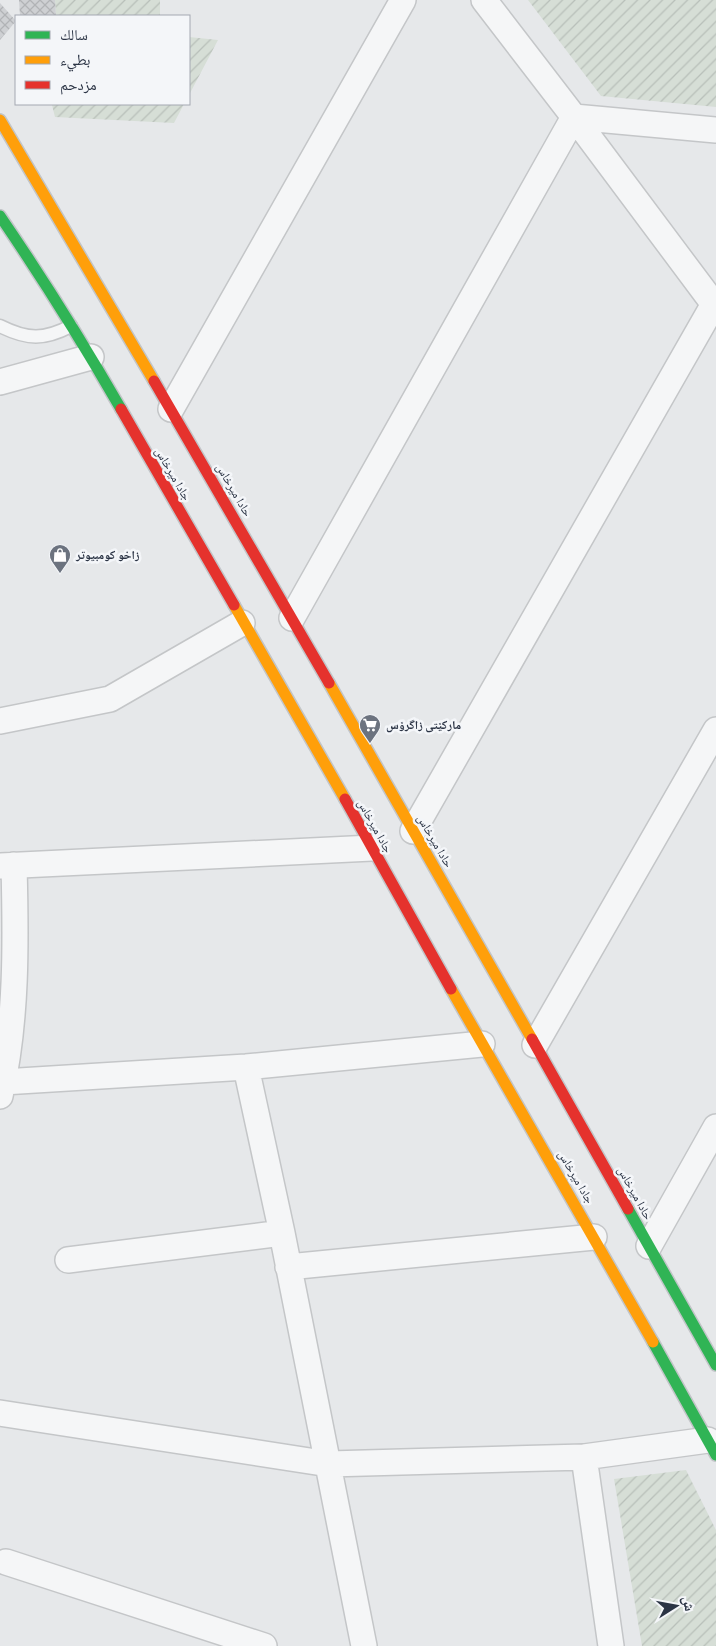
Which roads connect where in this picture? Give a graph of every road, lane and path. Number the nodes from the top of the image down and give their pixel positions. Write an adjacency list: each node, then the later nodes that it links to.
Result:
1 (403, 0): 12 (street)
2 (484, 0): 3 (street)
3 (574, 117): 5 (street); 7 (street); 13 (street)
4 (0, 120): 12 (main road, حادا ميرخاس)
5 (716, 130)
6 (0, 216): 9 (main road, جادا ميرخاس)
7 (715, 306): 17 (street)
8 (0, 326): 9 (lane)
9 (71, 326): 10 (main road, جادا ميرخاس)
10 (91, 357): 11 (street); 14 (main road, جادا ميرخاس)
11 (0, 382)
12 (171, 409): 13 (main road, حادا ميرخاس)
13 (292, 618): 17 (main road, حادا ميرخاس)
14 (242, 623): 15 (street); 18 (main road, جادا ميرخاس)
15 (0, 721)
16 (716, 730): 21 (street)
17 (413, 831): 21 (main road, حادا ميرخاس)
18 (372, 848): 19 (street); 20 (main road, جادا ميرخاس)
19 (7, 866): 23 (street)
20 (482, 1044): 22 (street); 26 (main road, جادا ميرخاس)
21 (535, 1045): 27 (main road, حادا ميرخاس)
22 (246, 1067): 23 (street); 25 (street)
23 (2, 1089)
24 (716, 1128): 27 (street)
25 (282, 1233): 28 (street); 29 (street)
26 (594, 1237): 29 (street); 32 (main road, جادا ميرخاس)
27 (649, 1246): 30 (main road, حادا ميرخاس)
28 (68, 1260)
29 (288, 1267): 34 (street)
30 (716, 1365)
31 (0, 1414): 34 (street)
32 (712, 1447): 33 (street)
33 (584, 1456): 34 (street); 38 (street)
34 (328, 1464): 37 (street)
35 (6, 1562): 36 (street)
36 (264, 1646)
37 (364, 1646)
38 (611, 1646)

